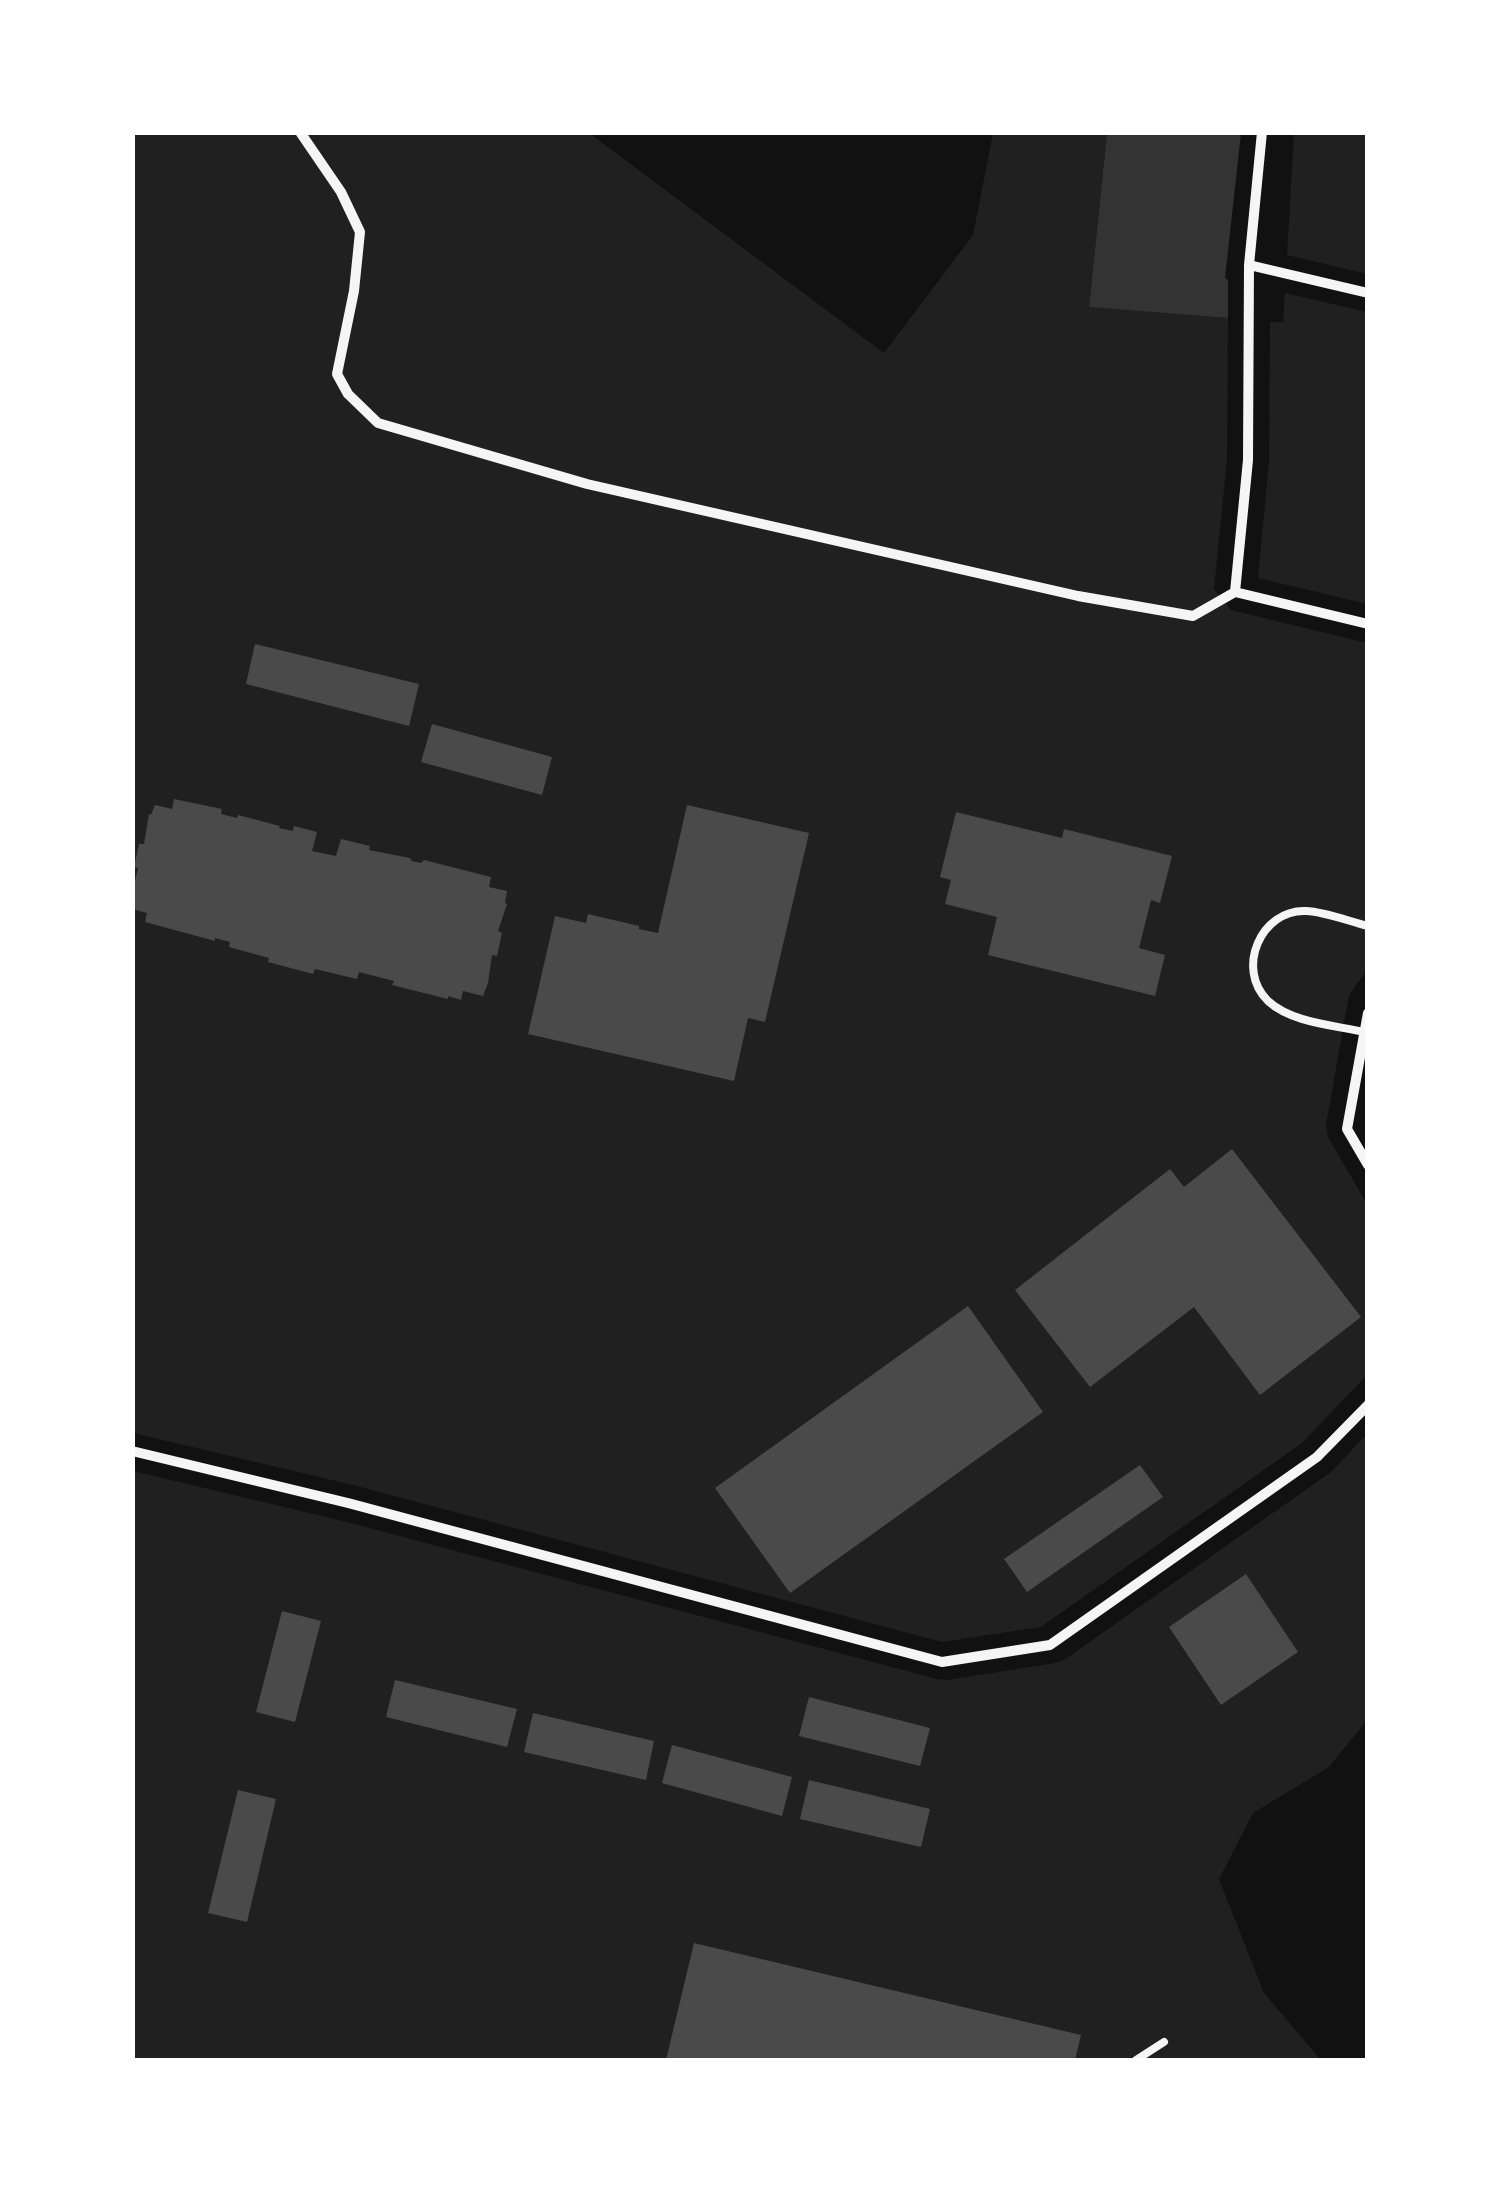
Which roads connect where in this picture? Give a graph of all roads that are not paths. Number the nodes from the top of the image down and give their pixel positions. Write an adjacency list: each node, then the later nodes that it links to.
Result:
1 (300, 132): 5 (street)
2 (1262, 132): 3 (street)
3 (1250, 265): 4 (street); 5 (street)
4 (1368, 293)
5 (1235, 592): 6 (street)
6 (1368, 624)
7 (1368, 926): 9 (lane)
8 (1368, 1013): 9 (street)
9 (1364, 1032): 10 (street)
10 (1368, 1165)
11 (1368, 1405): 12 (street)
12 (132, 1452)
13 (1164, 2042): 14 (lane)
14 (1136, 2060)

